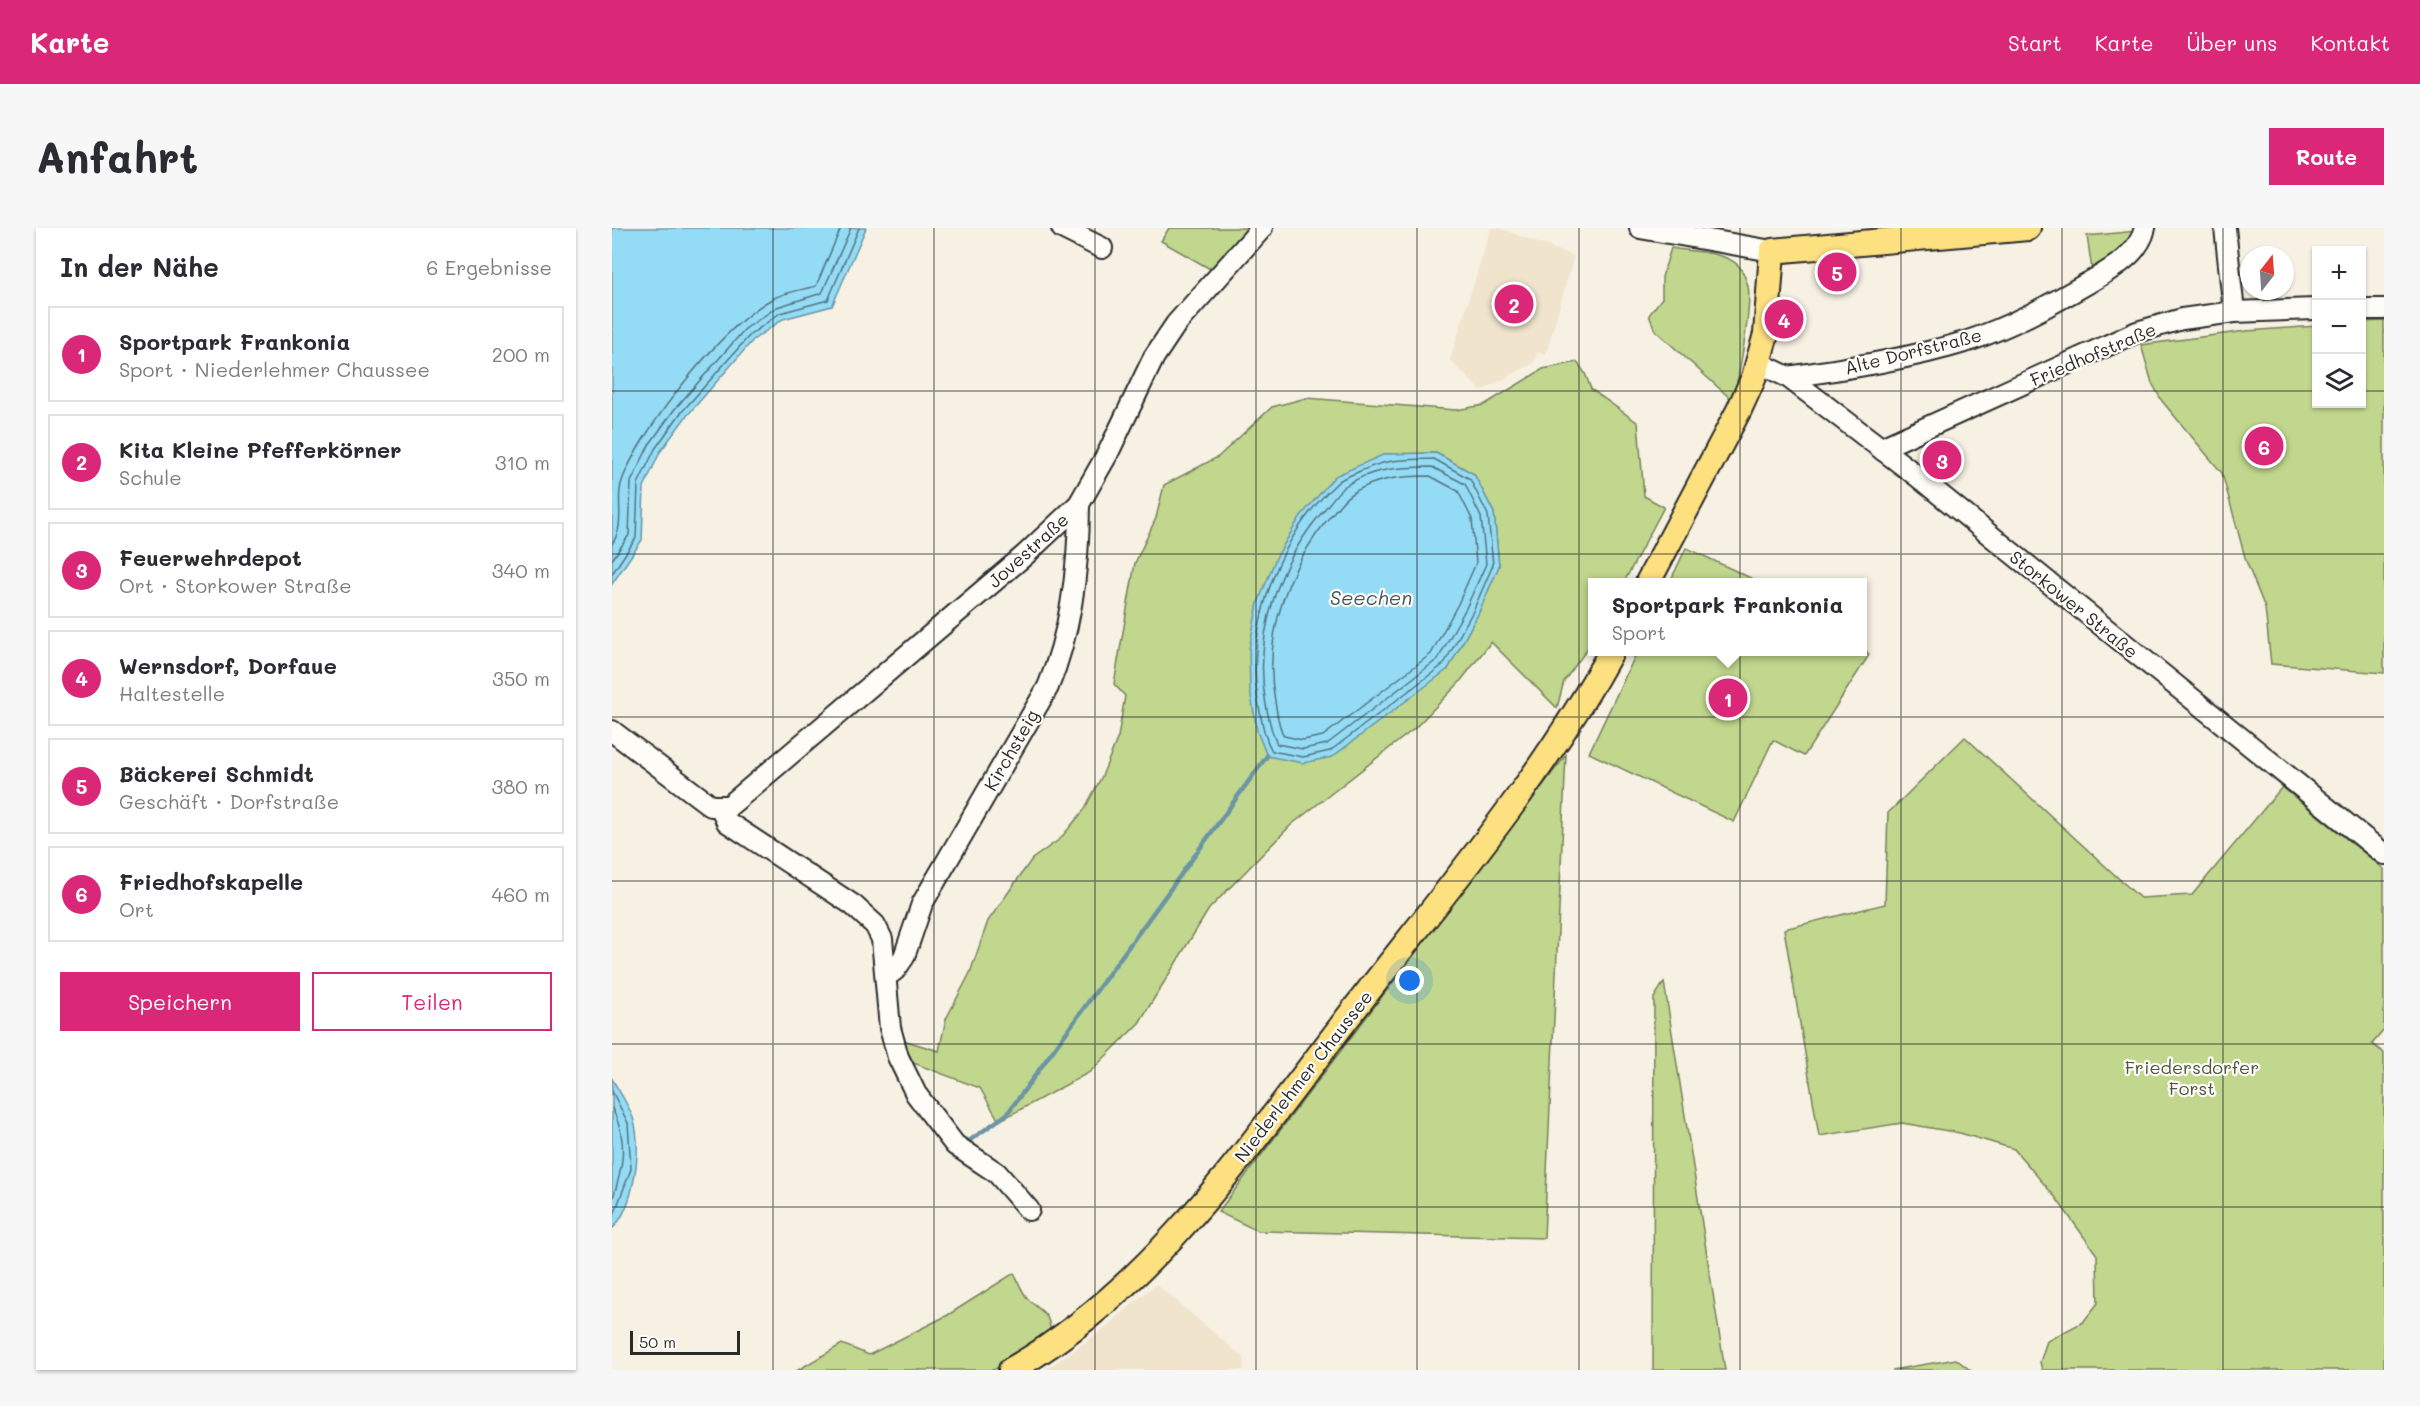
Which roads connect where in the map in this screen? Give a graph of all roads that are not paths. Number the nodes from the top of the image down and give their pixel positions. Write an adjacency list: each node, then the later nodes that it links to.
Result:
1 (1062, 228): 8 (street)
2 (1262, 228): 17 (street, Jovestraße)
3 (1640, 228): 7 (street)
4 (2028, 228): 9 (main road)
5 (2145, 228): 15 (street, Alte Dorfstraße)
6 (2225, 228): 13 (street)
7 (1699, 233): 9 (street)
8 (1102, 248)
9 (1772, 251): 14 (main road)
10 (2312, 309): 13 (street, Friedhofstraße)
11 (2366, 309): 12 (street)
12 (2384, 309)
13 (2234, 312): 16 (street, Friedhofstraße)
14 (1759, 363): 15 (street, Storkower Straße); 18 (main road)
15 (1788, 377): 16 (street, Storkower Straße)
16 (1884, 451): 22 (street, Storkower Straße)
17 (1079, 504): 21 (street, Jovestraße); 23 (street, Kirchsteig)
18 (1650, 578)
19 (1608, 656): 25 (main road, Niederlehmer Chaussee)
20 (612, 730): 21 (street)
21 (720, 808): 23 (street)
22 (2384, 854)
23 (886, 976): 24 (street)
24 (1029, 1210)
25 (1011, 1370)

